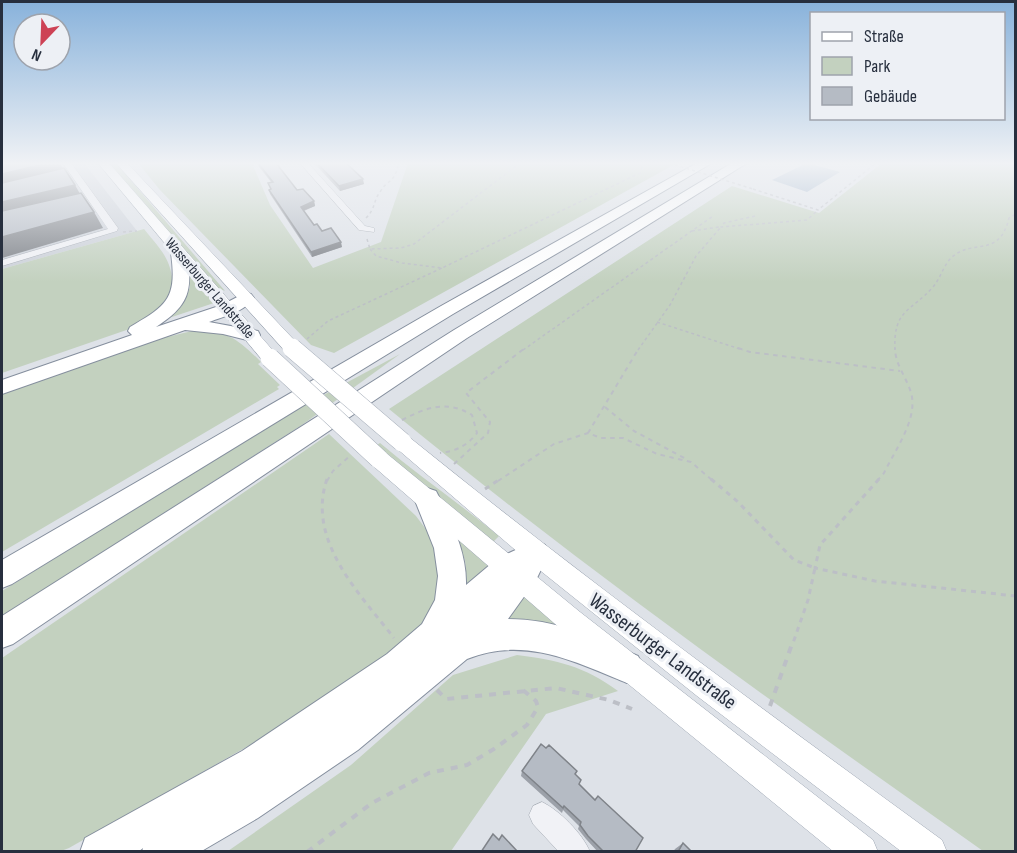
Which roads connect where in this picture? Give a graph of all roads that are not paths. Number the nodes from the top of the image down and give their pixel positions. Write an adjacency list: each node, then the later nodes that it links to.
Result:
1 (95, 203): 7 (street); 10 (street)
2 (137, 203): 9 (main road, Wasserburger Landstraße)
3 (158, 203): 11 (main road, Wasserburger Landstraße)
4 (340, 203): 8 (street)
5 (635, 203): 20 (highway)
6 (675, 203): 22 (highway)
7 (84, 206)
8 (370, 230)
9 (180, 253): 12 (main road, Wasserburger Landstraße); 14 (highway)
10 (2, 263)
11 (245, 298): 12 (highway); 19 (main road, Wasserburger Landstraße, bridge)
12 (226, 306): 13 (highway); 14 (highway); 15 (main road, Wasserburger Landstraße)
13 (180, 325): 15 (highway); 17 (highway)
14 (137, 332): 16 (highway)
15 (251, 335): 18 (main road, Wasserburger Landstraße, bridge)
16 (2, 376)
17 (2, 387)
18 (427, 498): 21 (main road, Wasserburger Landstraße); 23 (highway)
19 (535, 553): 21 (highway); 30 (main road, Wasserburger Landstraße)
20 (9, 569)
21 (515, 574): 23 (highway); 24 (main road, Wasserburger Landstraße)
22 (2, 633)
23 (428, 644): 24 (highway); 26 (highway); 27 (highway)
24 (627, 667): 29 (main road, Wasserburger Landstraße)
25 (542, 815): 28 (street)
26 (99, 852)
27 (160, 852)
28 (577, 852)
29 (861, 852)
30 (930, 852)

